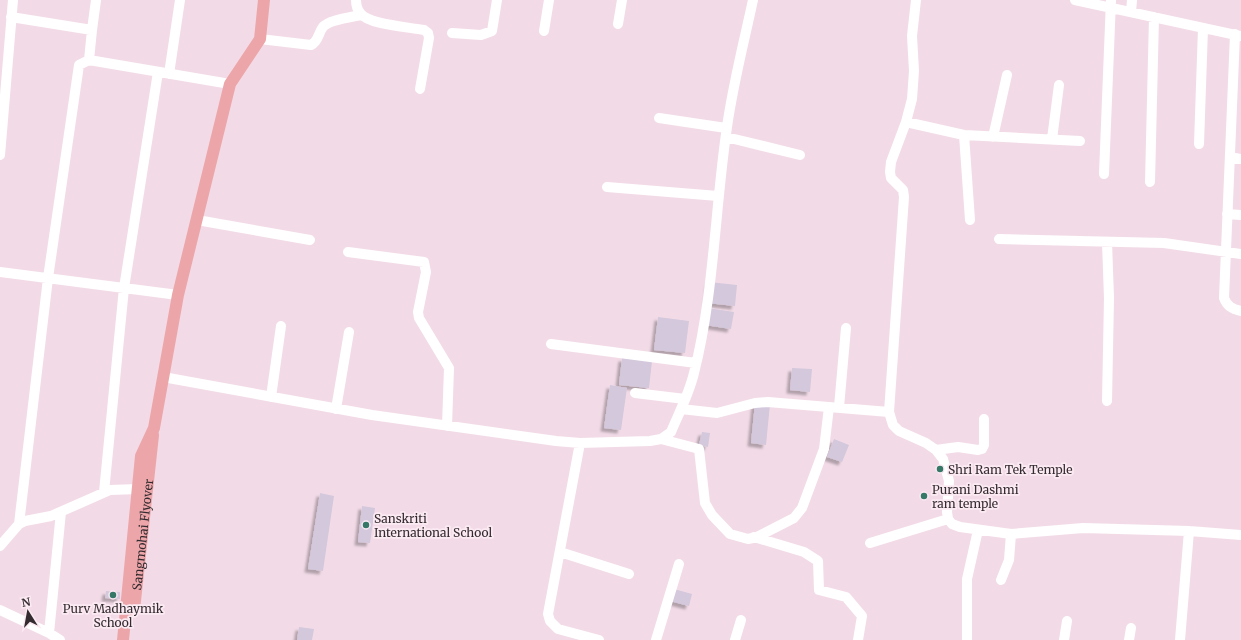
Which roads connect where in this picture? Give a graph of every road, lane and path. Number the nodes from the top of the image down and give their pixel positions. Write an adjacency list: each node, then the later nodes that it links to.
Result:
1 (13, 0): 16 (street)
2 (96, 0): 20 (street)
3 (180, 0): 26 (street)
4 (264, 0): 24 (main road)
5 (356, 0): 15 (street)
6 (497, 0): 22 (street)
7 (550, 0): 21 (street)
8 (622, 0): 18 (street)
9 (753, 0): 33 (street)
10 (916, 0): 32 (street)
11 (1075, 0): 13 (street)
12 (1132, 0): 14 (street)
13 (1111, 4): 14 (street); 43 (street)
14 (1131, 12): 17 (street)
15 (361, 15): 24 (street); 30 (street)
16 (11, 17): 20 (street); 39 (street)
17 (1154, 17): 19 (street); 44 (street)
18 (618, 24)
19 (1203, 28): 23 (street); 38 (street)
20 (92, 30): 25 (street)
21 (544, 31)
22 (452, 33)
23 (1238, 35): 41 (street)
24 (260, 39): 28 (main road)
25 (89, 60): 26 (street); 58 (street)
26 (163, 73): 28 (street); 59 (street)
27 (1007, 75): 35 (street)
28 (230, 84): 49 (main road)
29 (1059, 86): 36 (street)
30 (420, 89)
31 (659, 118): 33 (street)
32 (906, 122): 34 (street); 75 (street)
33 (726, 133): 40 (street); 46 (street)
34 (964, 135): 35 (street); 50 (street)
35 (993, 137): 36 (street)
36 (1052, 139): 37 (street)
37 (1080, 141)
38 (1199, 144)
39 (0, 155)
40 (800, 155)
41 (1230, 158): 42 (street); 47 (street)
42 (1241, 159)
43 (1104, 174)
44 (1150, 182)
45 (607, 187): 46 (street)
46 (718, 196): 66 (street)
47 (1227, 214): 48 (street); 54 (street)
48 (1241, 215)
49 (197, 220): 52 (street); 60 (main road)
50 (970, 220)
51 (999, 239): 53 (street)
52 (310, 240)
53 (1107, 242): 54 (street); 71 (street)
54 (1226, 251): 56 (street); 61 (street)
55 (348, 252): 77 (street)
56 (1241, 254)
57 (0, 272): 58 (street)
58 (48, 278): 59 (street); 86 (street)
59 (124, 288): 60 (street); 83 (street)
60 (178, 295): 67 (main road)
61 (1241, 312)
62 (281, 326): 69 (street)
63 (846, 328): 72 (street)
64 (349, 332): 73 (street)
65 (551, 344): 66 (street)
66 (696, 363): 70 (street)
67 (163, 377): 69 (street); 78 (main road)
68 (635, 393): 70 (street)
69 (271, 397): 73 (street)
70 (685, 398): 74 (street)
71 (1107, 401)
72 (834, 407): 74 (street); 75 (street); 91 (street)
73 (336, 409): 77 (street)
74 (681, 409): 79 (street)
75 (889, 412): 81 (street)
76 (984, 419): 81 (street)
77 (447, 426): 80 (street)
78 (154, 428): 82 (main road); 106 (main road, Sangmohai Flyover)
79 (661, 439): 80 (street); 91 (street)
80 (580, 443): 94 (street)
81 (936, 450): 85 (street)
82 (138, 489): 83 (street); 105 (main road)
83 (104, 492): 84 (street)
84 (61, 512): 86 (street); 102 (street)
85 (948, 519): 87 (street); 92 (street)
86 (19, 524): 93 (street)
87 (978, 530): 89 (street); 111 (street)
88 (1189, 531): 89 (street); 90 (street); 114 (street)
89 (1011, 534): 97 (street)
90 (1241, 535)
91 (754, 537): 110 (street)
92 (870, 543)
93 (0, 546)
94 (560, 552): 96 (street); 103 (street)
95 (679, 564): 108 (street)
96 (629, 574)
97 (1001, 580)
98 (0, 610): 102 (street)
99 (741, 620): 109 (street)
100 (1067, 621): 112 (street)
101 (1131, 628): 113 (street)
102 (49, 633): 104 (street)
103 (571, 637): 107 (street)
104 (60, 640)
105 (123, 640)
106 (130, 640)
107 (599, 640)
108 (656, 640)
109 (736, 640)
110 (858, 640)
111 (967, 640)
112 (1064, 640)
113 (1129, 640)
114 (1180, 640)

